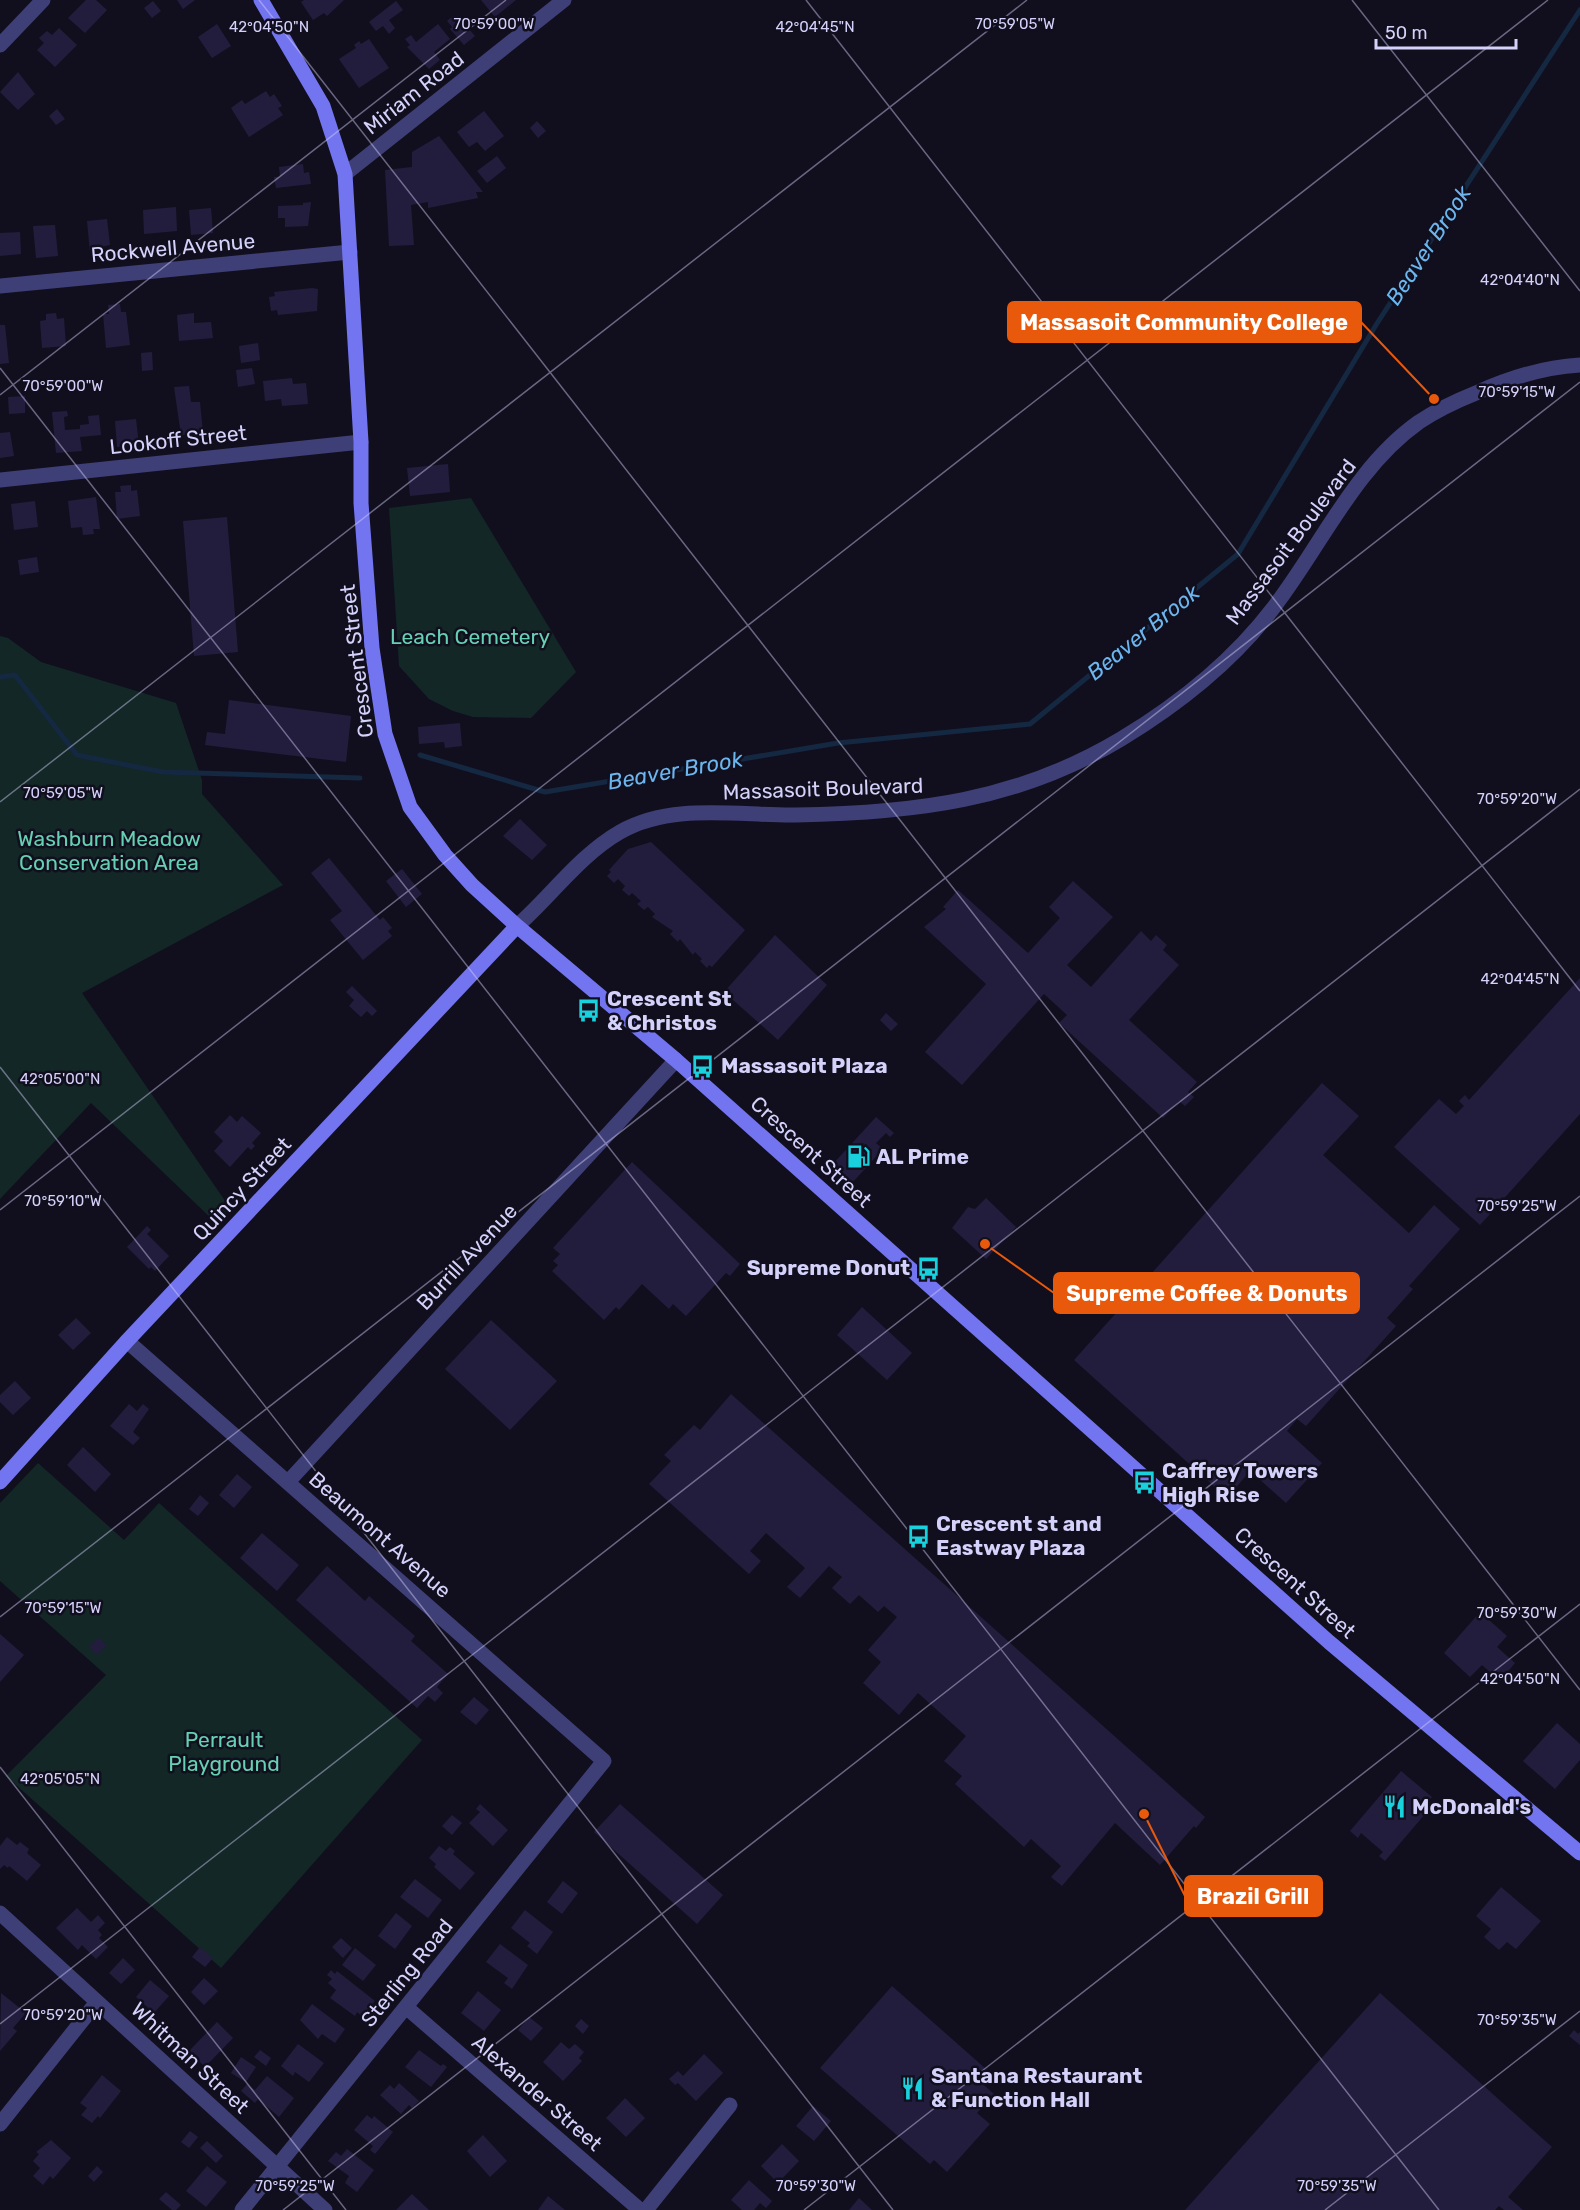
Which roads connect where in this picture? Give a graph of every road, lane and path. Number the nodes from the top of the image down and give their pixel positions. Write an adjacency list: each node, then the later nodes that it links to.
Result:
1 (43, 0): 4 (street)
2 (261, 0): 5 (main road, Crescent Street)
3 (564, 0): 5 (street, Miriam Road)
4 (0, 45)
5 (345, 174): 6 (main road, Crescent Street)
6 (350, 252): 7 (street, Rockwell Avenue); 9 (main road, Crescent Street)
7 (0, 286)
8 (1580, 365): 11 (street, Massasoit Boulevard)
9 (361, 442): 10 (street, Lookoff Street); 11 (main road, Crescent Street)
10 (0, 480)
11 (517, 926): 12 (main road, Crescent Street); 13 (main road, Quincy Street)
12 (676, 1060): 15 (street, Burrill Avenue); 17 (main road, Crescent Street)
13 (127, 1341): 14 (main road, Quincy Street); 15 (street, Beaumont Avenue)
14 (0, 1482)
15 (288, 1482): 16 (street, Beaumont Avenue)
16 (604, 1761): 20 (street, Sterling Road)
17 (1580, 1853)
18 (0, 1913): 19 (street, Whitman Street)
19 (97, 2002): 22 (street); 23 (street, Whitman Street)
20 (406, 2007): 23 (street, Sterling Road); 26 (street, Alexander Street)
21 (730, 2105): 27 (street)
22 (0, 2124)
23 (277, 2167): 24 (street, Sterling Road); 25 (street, Whitman Street)
24 (242, 2210)
25 (325, 2210)
26 (640, 2210)
27 (646, 2210)

